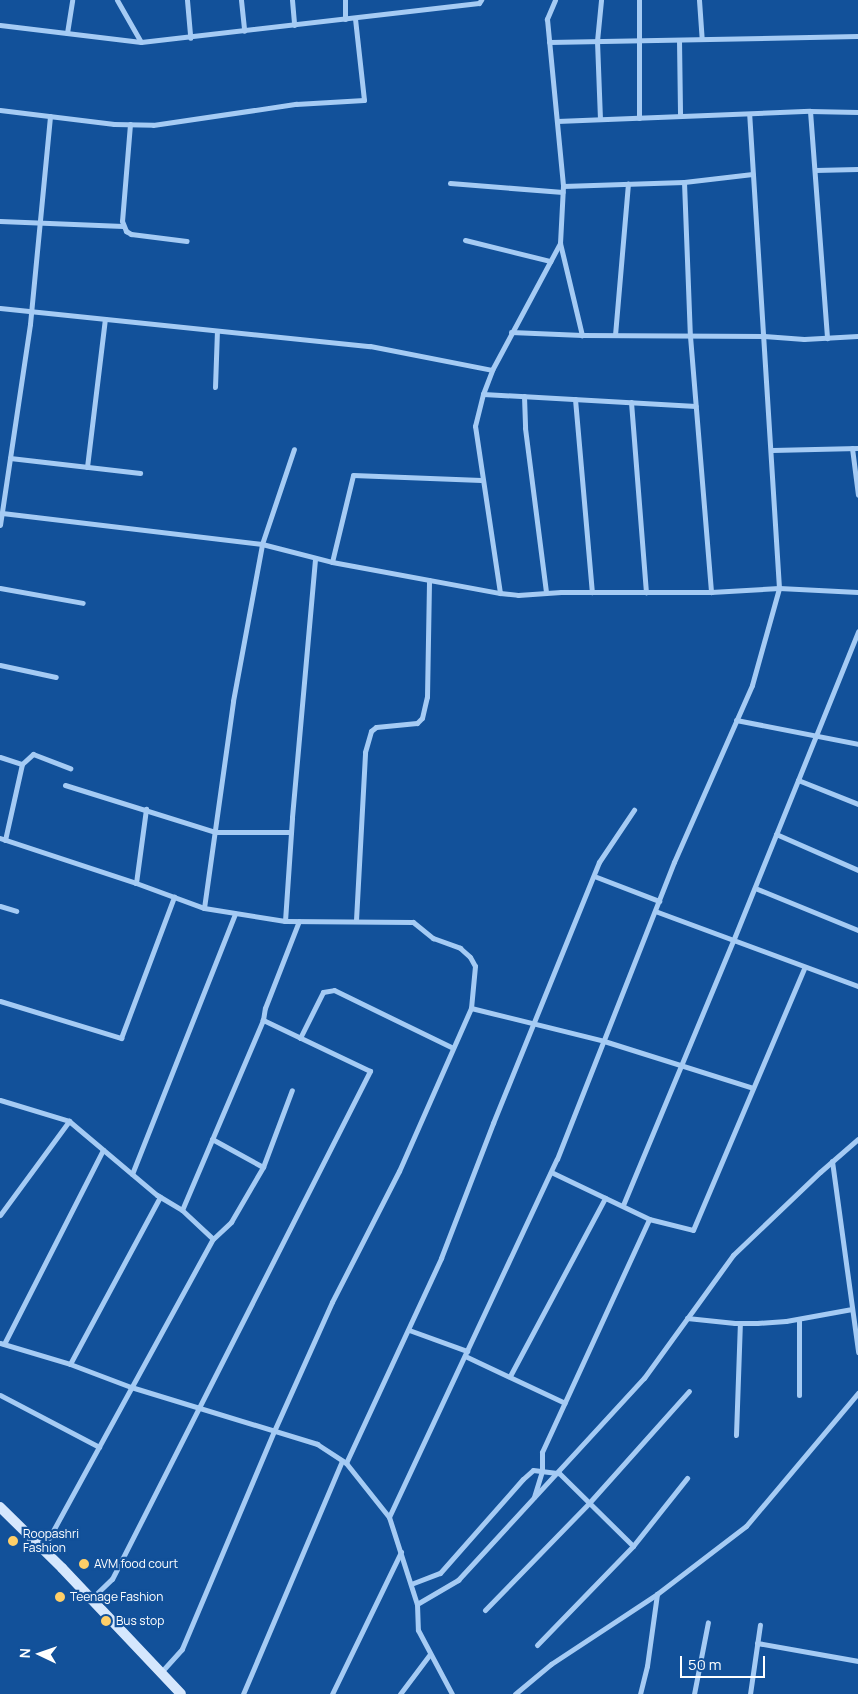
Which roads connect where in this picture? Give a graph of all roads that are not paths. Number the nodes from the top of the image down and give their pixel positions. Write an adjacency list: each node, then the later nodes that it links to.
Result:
1 (72, 0): 17 (street)
2 (118, 0): 24 (street)
3 (187, 0): 19 (street)
4 (241, 0): 16 (street)
5 (292, 0): 15 (street)
6 (345, 0): 13 (street)
7 (481, 0): 12 (street)
8 (555, 0): 25 (street)
9 (601, 0): 23 (street)
10 (639, 0): 21 (street)
11 (699, 0): 20 (street)
12 (355, 18): 13 (street); 35 (street)
13 (346, 19): 15 (street)
14 (0, 25): 17 (street)
15 (294, 25): 16 (street)
16 (244, 31): 19 (street)
17 (67, 33): 24 (street)
18 (858, 36): 20 (street)
19 (190, 38): 24 (street)
20 (702, 39): 22 (street)
21 (638, 40): 22 (street); 23 (street); 32 (street)
22 (679, 40): 31 (street)
23 (598, 41): 25 (street); 33 (street)
24 (140, 42)
25 (549, 42): 34 (street)
26 (0, 110): 30 (street)
27 (810, 111): 28 (street); 29 (street); 37 (street)
28 (858, 112)
29 (749, 114): 31 (street); 38 (street)
30 (50, 116): 35 (street); 44 (street)
31 (680, 116): 32 (street)
32 (639, 118): 33 (street)
33 (600, 119): 34 (street)
34 (557, 121): 42 (street)
35 (130, 124): 45 (street)
36 (858, 169): 37 (street)
37 (814, 170): 60 (street)
38 (753, 174): 40 (street); 58 (street)
39 (450, 182): 42 (street)
40 (684, 182): 41 (street); 57 (street)
41 (628, 184): 42 (street); 56 (street)
42 (563, 189): 48 (street)
43 (0, 221): 44 (street)
44 (40, 224): 45 (street); 51 (street)
45 (123, 226): 47 (street)
46 (465, 240): 49 (street)
47 (187, 241)
48 (560, 243): 49 (street); 55 (street)
49 (550, 261): 54 (street)
50 (0, 308): 51 (street)
51 (31, 312): 52 (street); 71 (street)
52 (105, 319): 53 (street); 72 (street)
53 (218, 330): 61 (street); 62 (street)
54 (511, 332): 55 (street); 61 (street)
55 (582, 335): 56 (street)
56 (614, 335): 57 (street)
57 (690, 336): 58 (street); 67 (street)
58 (764, 336): 60 (street); 70 (street)
59 (858, 336): 60 (street)
60 (827, 338)
61 (492, 370): 63 (street)
62 (215, 387)
63 (482, 394): 64 (street); 74 (street)
64 (524, 396): 65 (street); 89 (street)
65 (575, 399): 66 (street); 84 (street)
66 (631, 402): 67 (street); 85 (street)
67 (696, 406): 86 (street)
68 (855, 448): 70 (street); 75 (street)
69 (294, 449): 78 (street)
70 (772, 450): 83 (street)
71 (10, 458): 72 (street); 76 (street)
72 (87, 467): 73 (street)
73 (140, 473)
74 (481, 480): 80 (street); 88 (street)
75 (858, 495)
76 (2, 514): 77 (street); 78 (street)
77 (0, 525)
78 (262, 544): 79 (street); 105 (street)
79 (315, 558): 80 (street); 106 (street)
80 (332, 562): 81 (street)
81 (429, 580): 88 (street); 122 (street)
82 (0, 588): 90 (street)
83 (779, 588): 86 (street); 87 (street); 94 (street)
84 (592, 592): 85 (street); 89 (street)
85 (646, 592): 86 (street)
86 (711, 592)
87 (858, 592)
88 (500, 593): 89 (street)
89 (546, 593)
90 (83, 603)
91 (858, 631): 95 (street)
92 (0, 664): 93 (street)
93 (56, 677)
94 (736, 720): 95 (street); 114 (street)
95 (815, 737): 96 (street); 100 (street)
96 (858, 744)
97 (0, 757): 98 (street)
98 (22, 764): 99 (street); 108 (street)
99 (70, 768)
100 (798, 780): 102 (street); 107 (street)
101 (64, 785): 103 (street)
102 (858, 804)
103 (146, 809): 105 (street); 111 (street)
104 (634, 810): 110 (street)
105 (215, 832): 106 (street); 116 (street)
106 (291, 832): 120 (street)
107 (776, 834): 109 (street); 112 (street)
108 (2, 839): 111 (street)
109 (858, 870)
110 (594, 876): 114 (street); 130 (street)
111 (136, 883): 113 (street)
112 (755, 888): 123 (street); 124 (street)
113 (174, 897): 116 (street); 127 (street)
114 (659, 901): 118 (street)
115 (0, 906): 117 (street)
116 (204, 908): 119 (street)
117 (16, 911)
118 (655, 911): 124 (street); 132 (street)
119 (235, 914): 120 (street); 145 (street)
120 (285, 920): 121 (street)
121 (299, 920): 122 (street); 129 (street)
122 (356, 920): 128 (street)
123 (858, 930)
124 (734, 941): 125 (street); 134 (street)
125 (804, 968): 126 (street); 135 (street)
126 (858, 986)
127 (0, 1001)
128 (471, 1008): 130 (street); 133 (street)
129 (263, 1020): 131 (street); 140 (street)
130 (534, 1025): 132 (street); 157 (street)
131 (300, 1038): 133 (street); 169 (street)
132 (604, 1041): 134 (street); 144 (street)
133 (453, 1048): 170 (street)
134 (682, 1064): 135 (street); 148 (street)
135 (753, 1088): 151 (street)
136 (292, 1090): 143 (street)
137 (0, 1100): 138 (street)
138 (69, 1121): 141 (street); 150 (street)
139 (858, 1139): 142 (street)
140 (212, 1140): 143 (street); 149 (street)
141 (103, 1150): 145 (street); 158 (street)
142 (832, 1161): 153 (street); 154 (street)
143 (263, 1167): 152 (street)
144 (551, 1172): 147 (street); 160 (street)
145 (132, 1174): 146 (street)
146 (160, 1197): 149 (street); 161 (street)
147 (605, 1198): 148 (street); 162 (street)
148 (623, 1205): 151 (street)
149 (182, 1210): 152 (street)
150 (0, 1215)
151 (649, 1218): 168 (street)
152 (213, 1239): 163 (street)
153 (852, 1310): 155 (street); 159 (street)
154 (688, 1318): 156 (street); 175 (street)
155 (799, 1319): 156 (street); 167 (street)
156 (740, 1323): 171 (street)
157 (409, 1330): 160 (street); 173 (street)
158 (2, 1343): 161 (street)
159 (858, 1352)
160 (466, 1354): 162 (street); 180 (street)
161 (70, 1364): 163 (street)
162 (510, 1376): 168 (street)
163 (131, 1387): 169 (street); 172 (street)
164 (689, 1392): 178 (street)
165 (858, 1393): 185 (street)
166 (0, 1395): 172 (street)
167 (799, 1395)
168 (565, 1403): 174 (street)
169 (198, 1407): 170 (street); 186 (street)
170 (274, 1430): 173 (street); 195 (street)
171 (736, 1435)
172 (99, 1447): 182 (street)
173 (344, 1462): 180 (street); 197 (street)
174 (542, 1470): 175 (street); 177 (street); 184 (street)
175 (559, 1472): 177 (street); 178 (street)
176 (687, 1478): 181 (street)
177 (534, 1497): 187 (street)
178 (588, 1503): 181 (street); 188 (street)
179 (0, 1507): 182 (main road)
180 (389, 1517): 183 (street)
181 (633, 1546): 192 (street)
182 (43, 1549): 186 (main road)
183 (401, 1552): 184 (street); 198 (street)
184 (411, 1584): 187 (street)
185 (657, 1594): 201 (street); 202 (street)
186 (91, 1599): 195 (main road)
187 (417, 1604): 193 (street)
188 (485, 1610)
189 (708, 1622): 203 (street)
190 (760, 1625): 191 (street)
191 (757, 1642): 194 (street); 204 (street)
192 (537, 1645)
193 (430, 1654): 199 (street); 200 (street)
194 (858, 1661)
195 (161, 1672): 196 (main road)
196 (182, 1694)
197 (243, 1694)
198 (332, 1694)
199 (400, 1694)
200 (452, 1694)
201 (515, 1694)
202 (640, 1694)
203 (694, 1694)
204 (750, 1694)

